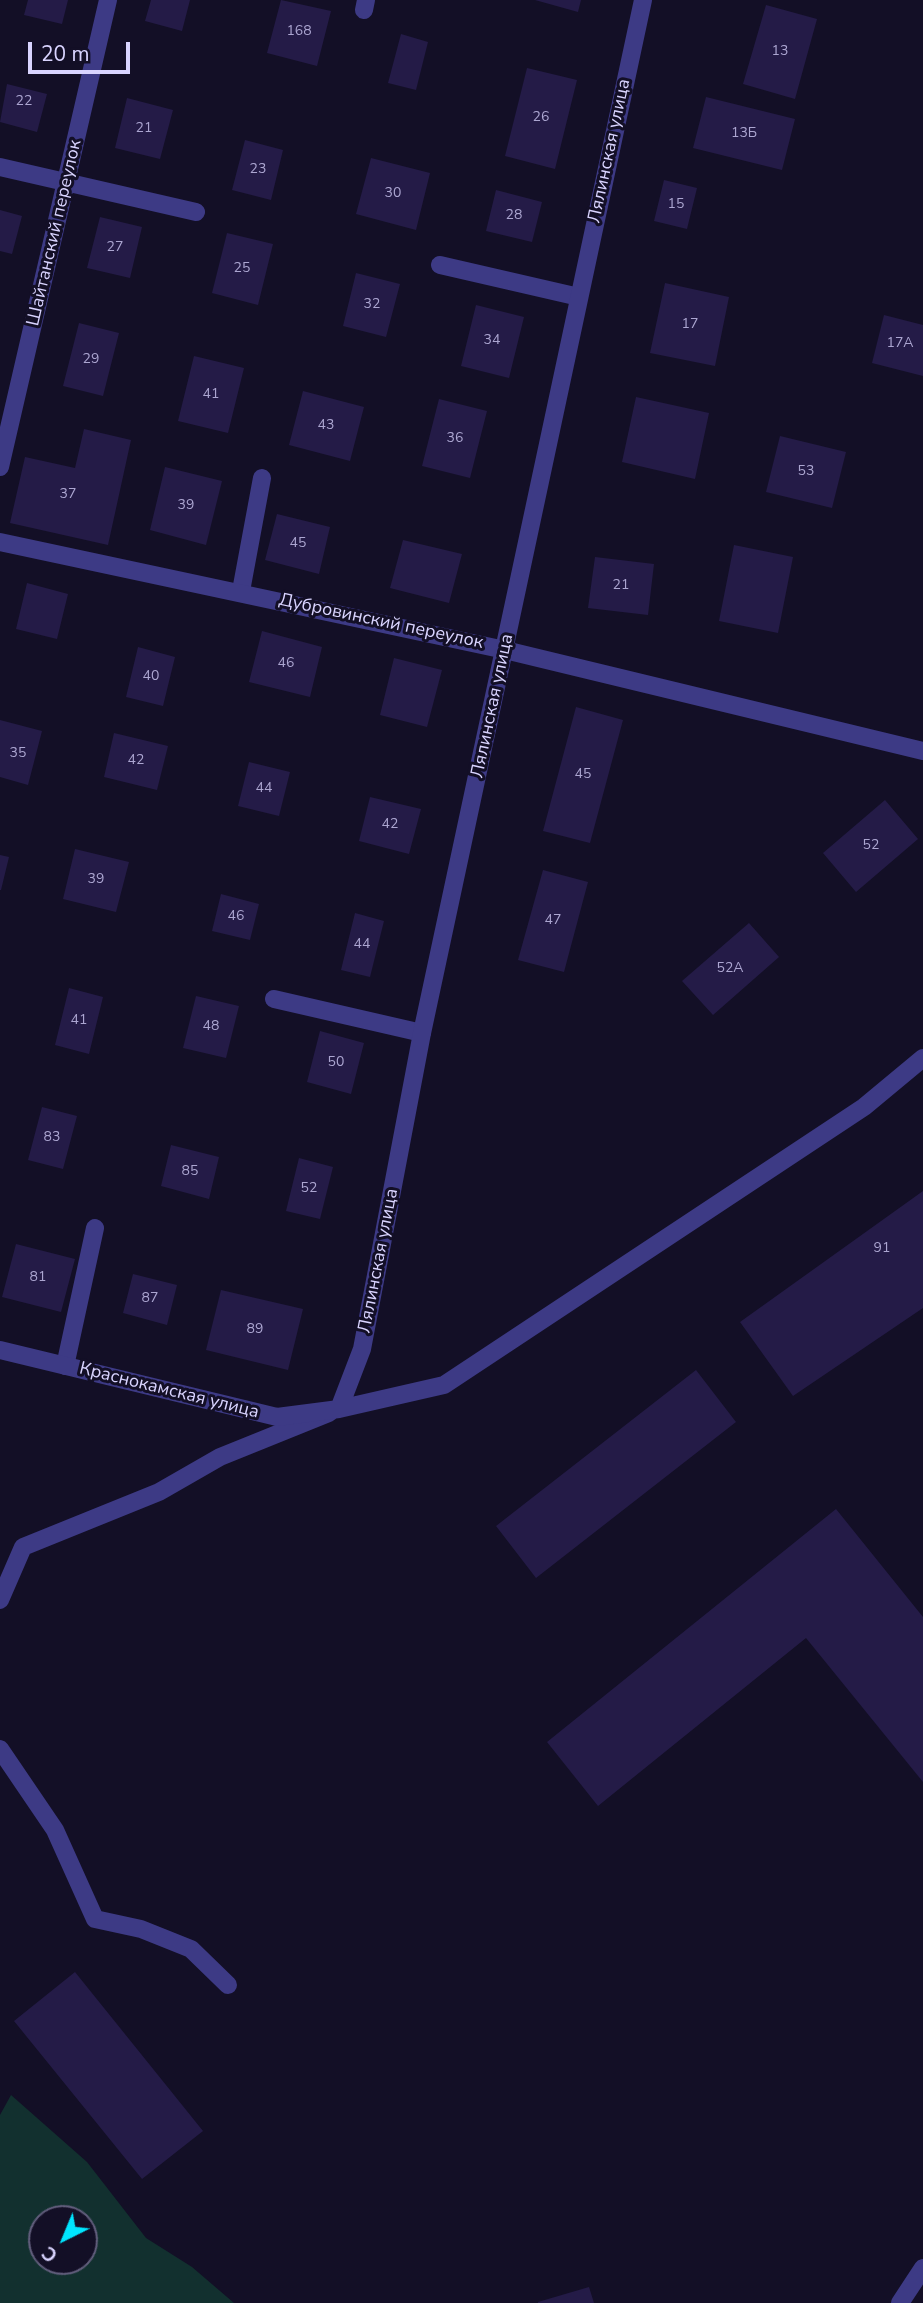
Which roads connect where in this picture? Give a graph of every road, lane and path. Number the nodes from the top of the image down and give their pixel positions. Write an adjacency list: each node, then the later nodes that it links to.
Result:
1 (108, 0): 4 (street, Шайтанский переулок)
2 (643, 0): 7 (street, Лялинская улица)
3 (0, 167): 4 (street)
4 (67, 182): 5 (street); 8 (street, Шайтанский переулок)
5 (196, 212)
6 (440, 265): 7 (street)
7 (579, 297): 12 (street, Лялинская улица)
8 (0, 467)
9 (262, 478): 11 (street)
10 (0, 542): 11 (street, Дубровинский переулок)
11 (240, 591): 12 (street, Дубровинский переулок)
12 (505, 650): 13 (street, Дубровинский переулок); 15 (street, Лялинская улица)
13 (923, 751)
14 (274, 999): 15 (street)
15 (422, 1033): 20 (street, Лялинская улица)
16 (923, 1058): 20 (street)
17 (95, 1228): 19 (street)
18 (0, 1350): 19 (street, Краснокамская улица)
19 (65, 1366): 20 (street, Краснокамская улица)
20 (339, 1409): 21 (street)
21 (0, 1600)
22 (0, 1749): 23 (street)
23 (228, 1985)
24 (923, 2268): 25 (street)
25 (900, 2303)

